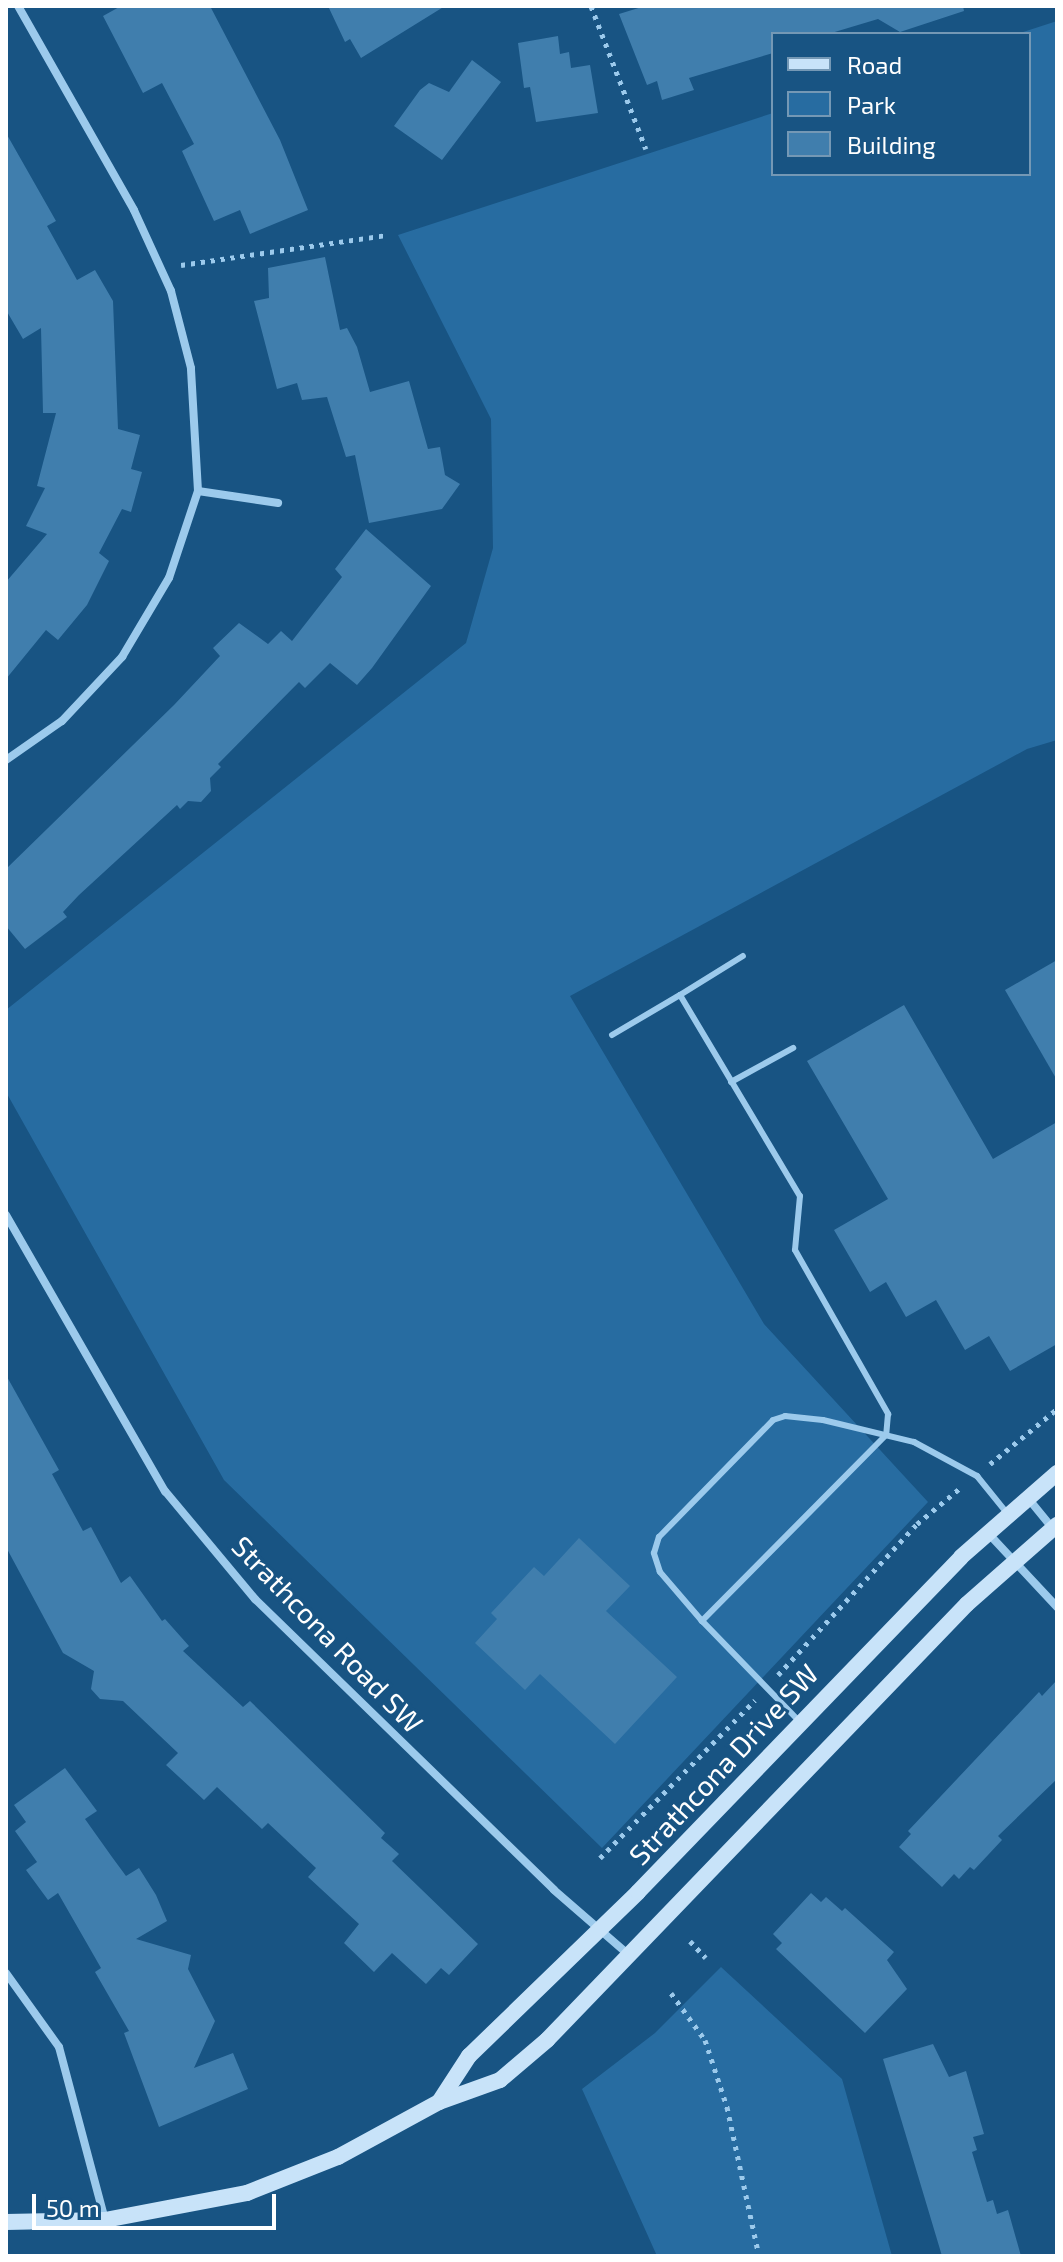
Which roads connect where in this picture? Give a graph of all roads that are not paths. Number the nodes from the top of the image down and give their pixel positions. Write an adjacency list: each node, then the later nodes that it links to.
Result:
1 (18, 6): 2 (street)
2 (198, 491): 3 (street); 4 (street)
3 (278, 503)
4 (6, 760)
5 (743, 956): 6 (lane)
6 (680, 995): 7 (lane); 9 (lane)
7 (612, 1035)
8 (793, 1048): 9 (lane)
9 (731, 1082): 12 (lane)
10 (6, 1215): 11 (street, Strathcona Road SW)
11 (10, 1230): 22 (street, Strathcona Road SW)
12 (886, 1435): 15 (lane); 20 (lane); 20 (lane)
13 (1057, 1473): 14 (street, Strathcona Drive SW)
14 (1026, 1495): 15 (street, Strathcona Drive SW); 16 (street)
15 (1007, 1513): 17 (street, Strathcona Drive SW)
16 (1056, 1529): 18 (street, Strathcona Drive SW)
17 (987, 1532): 18 (street); 21 (street, Strathcona Drive SW)
18 (1014, 1562): 19 (street); 23 (street, Strathcona Drive SW)
19 (1057, 1607)
20 (702, 1621): 21 (lane)
21 (800, 1721): 22 (street, Strathcona Drive SW)
22 (599, 1929): 23 (street, Strathcona Road SW); 25 (street, Strathcona Drive SW)
23 (628, 1954): 25 (street, Strathcona Drive SW)
24 (6, 1973): 26 (street)
25 (439, 2102): 26 (street, Strathcona Drive SW)
26 (105, 2220): 27 (street, Strathcona Drive SW)
27 (6, 2222)

